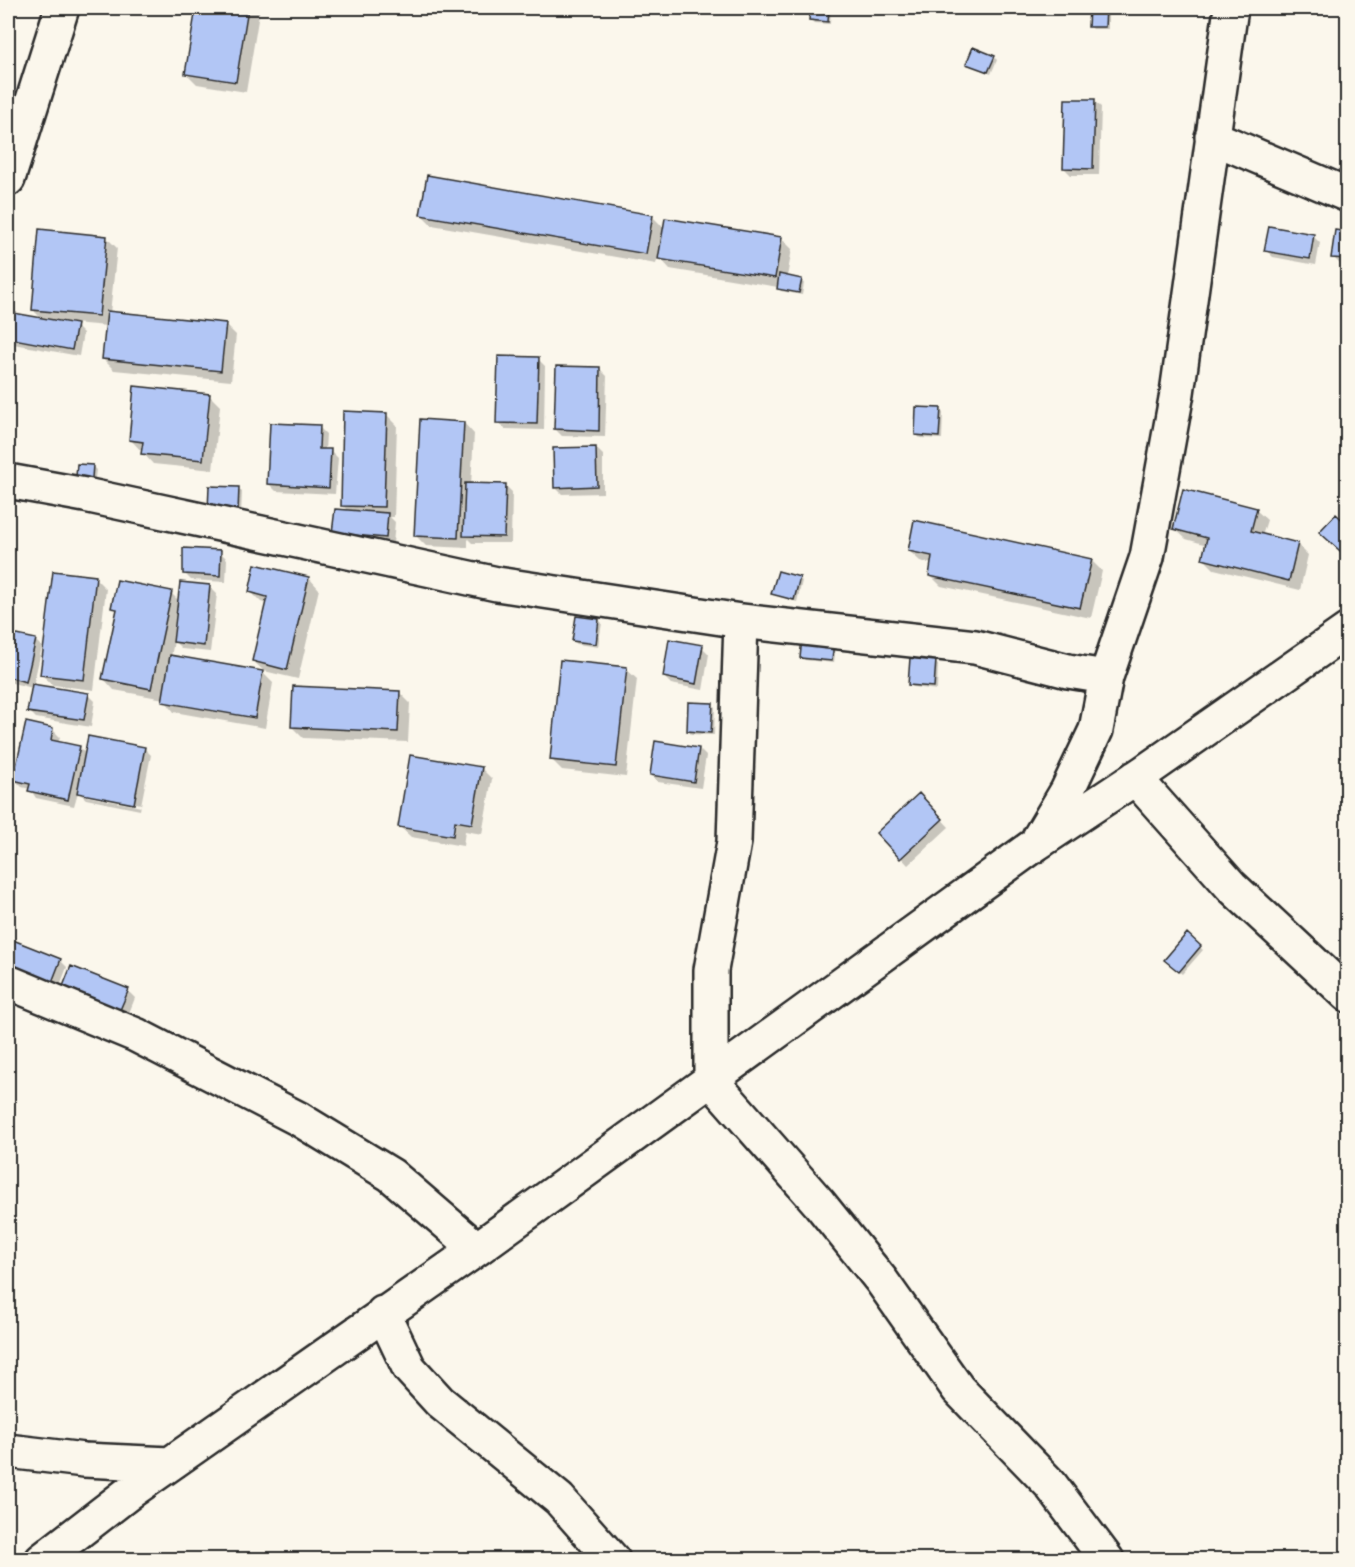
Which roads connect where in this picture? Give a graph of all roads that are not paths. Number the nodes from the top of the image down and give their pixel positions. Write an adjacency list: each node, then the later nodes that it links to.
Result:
1 (62, 8): 4 (street)
2 (1231, 8): 3 (street)
3 (1212, 137): 5 (street); 9 (street)
4 (8, 179)
5 (1347, 195)
6 (8, 480): 7 (street)
7 (741, 621): 9 (street); 14 (street)
8 (1347, 630): 10 (street)
9 (1106, 676): 11 (street)
10 (1135, 778): 11 (street); 13 (street)
11 (1036, 844): 14 (street)
12 (8, 982): 15 (street)
13 (1347, 995)
14 (711, 1080): 15 (street); 21 (street)
15 (477, 1249): 16 (street)
16 (383, 1313): 18 (street); 20 (street)
17 (8, 1451): 18 (street)
18 (170, 1464): 19 (street)
19 (42, 1560)
20 (613, 1560)
21 (1107, 1560)

